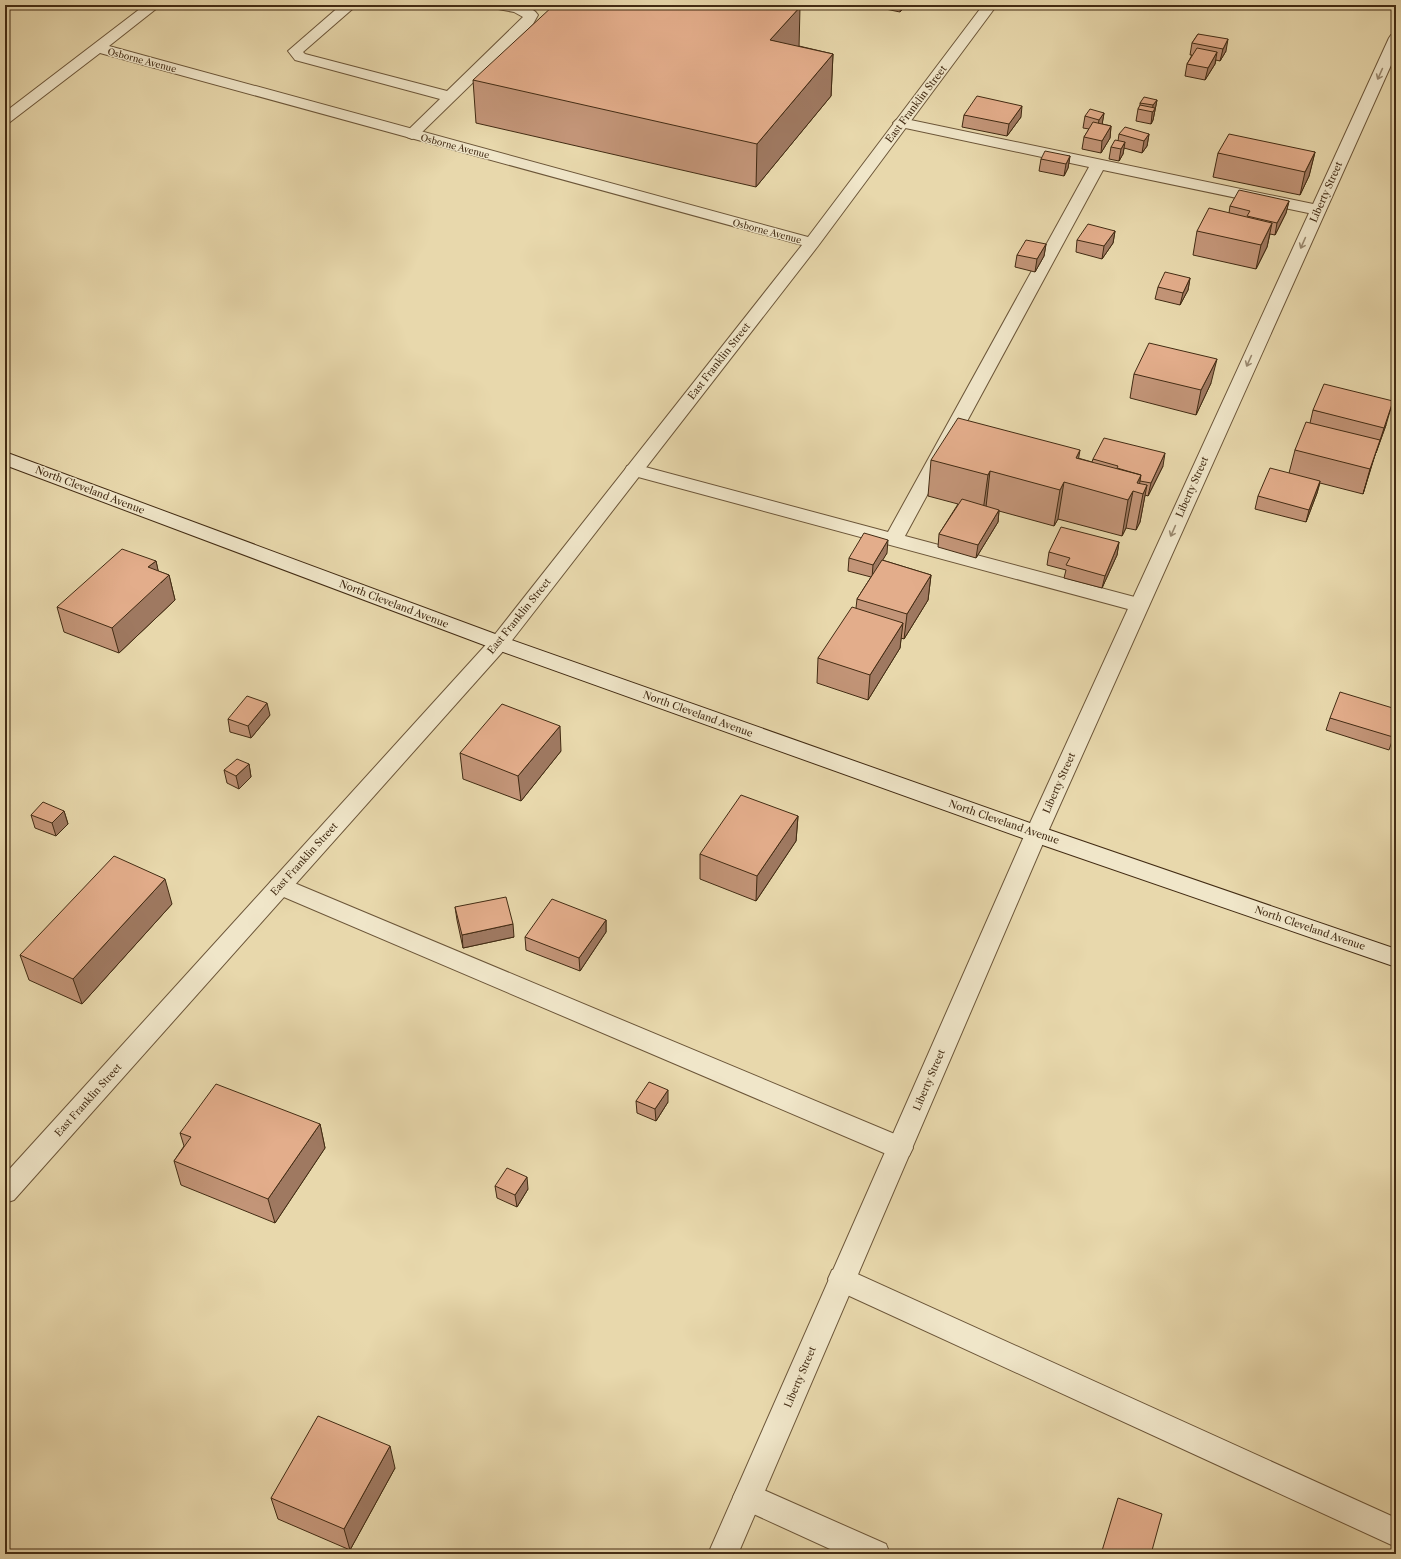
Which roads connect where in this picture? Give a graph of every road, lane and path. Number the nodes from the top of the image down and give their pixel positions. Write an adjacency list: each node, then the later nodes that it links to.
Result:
1 (154, 5): 6 (street)
2 (350, 5): 7 (street)
3 (498, 5): 7 (street)
4 (990, 5): 9 (street, East Franklin Street)
5 (1396, 38): 12 (street, Liberty Street, one-way to 12)
6 (98, 48): 8 (street); 10 (street, Osborne Avenue)
7 (451, 96): 10 (street)
8 (5, 118)
9 (901, 123): 11 (street); 13 (street, East Franklin Street)
10 (412, 134): 13 (street, Osborne Avenue)
11 (1098, 164): 12 (street); 16 (street)
12 (1318, 210): 17 (street, Liberty Street, one-way to 17)
13 (812, 243): 15 (street, East Franklin Street)
14 (5, 458): 18 (street, North Cleveland Avenue)
15 (634, 470): 16 (street); 18 (street, East Franklin Street)
16 (894, 538): 17 (street)
17 (1139, 604): 19 (street, Liberty Street)
18 (499, 643): 19 (street, North Cleveland Avenue); 20 (street, East Franklin Street)
19 (1036, 834): 21 (street, North Cleveland Avenue); 22 (street, Liberty Street)
20 (280, 886): 22 (street); 23 (street, East Franklin Street)
21 (1396, 958)
22 (900, 1148): 24 (street, Liberty Street)
23 (5, 1192)
24 (842, 1279): 25 (street, Liberty Street); 26 (street)
25 (748, 1497): 27 (street, Liberty Street); 28 (street)
26 (1396, 1533)
27 (723, 1554)
28 (875, 1554)

